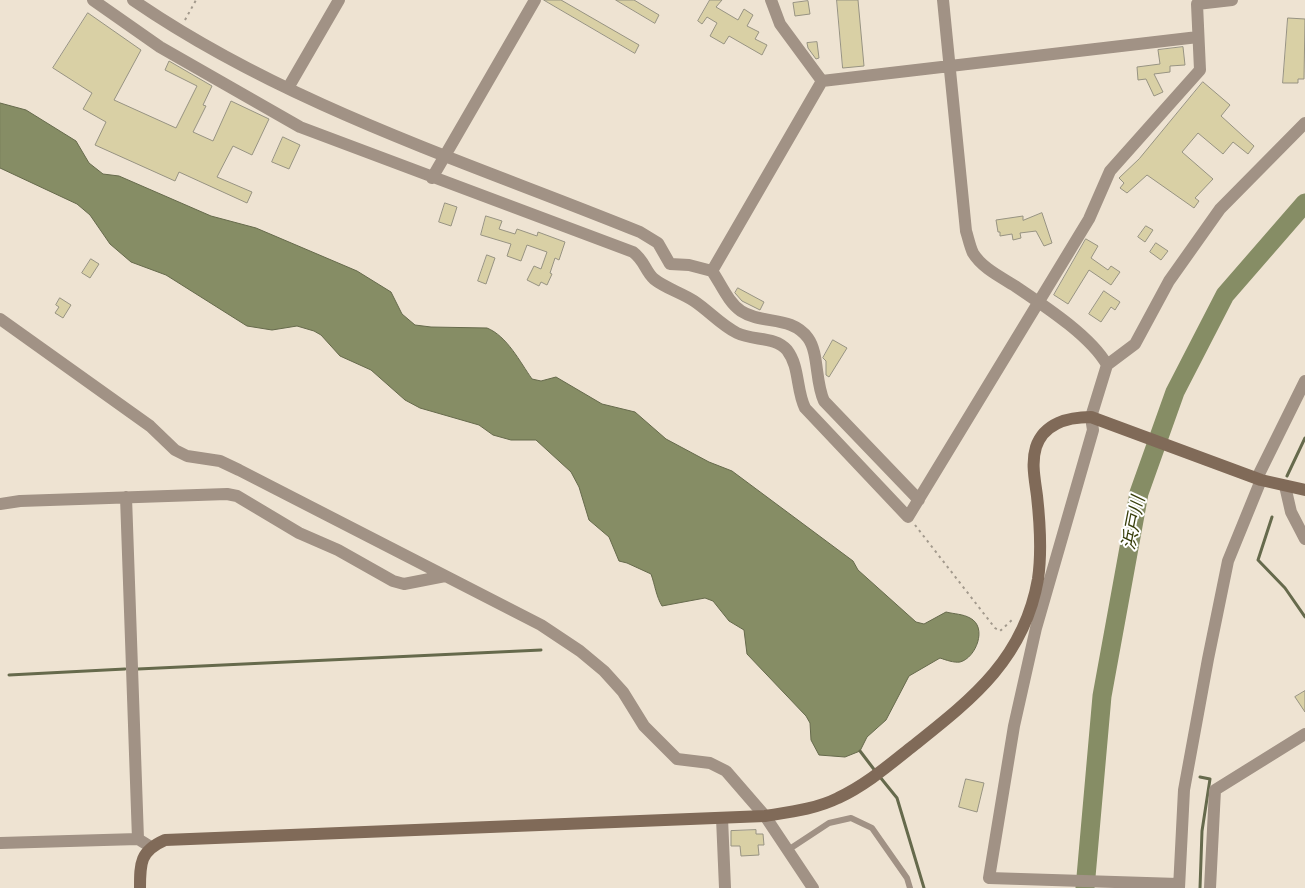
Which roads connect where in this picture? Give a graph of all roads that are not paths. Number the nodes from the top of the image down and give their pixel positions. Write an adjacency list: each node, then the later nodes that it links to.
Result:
1 (92, 0): 14 (street)
2 (134, 0): 11 (street)
3 (340, 0): 11 (street)
4 (535, 0): 13 (street)
5 (772, 0): 10 (street)
6 (942, 0): 9 (street)
7 (1232, 0): 8 (street)
8 (1198, 37): 9 (street); 16 (street)
9 (950, 65): 10 (street); 16 (street)
10 (822, 81): 15 (street)
11 (288, 88): 13 (street)
12 (1305, 123): 18 (street)
13 (445, 156): 14 (street); 15 (street)
14 (432, 178): 25 (street)
15 (712, 271): 25 (street)
16 (1038, 301): 18 (street); 25 (street)
17 (0, 319): 28 (street)
18 (1111, 362): 20 (street)
19 (1305, 382): 21 (street)
20 (1092, 417): 21 (street); 30 (street); 36 (street)
21 (1259, 479): 22 (street); 36 (street)
22 (1285, 486): 23 (street); 27 (street)
23 (1305, 490)
24 (126, 497): 26 (street); 28 (street); 32 (street)
25 (919, 500)
26 (0, 504)
27 (1305, 539)
28 (444, 576): 30 (street)
29 (1305, 734): 41 (street)
30 (765, 816): 31 (street); 35 (street)
31 (722, 818): 34 (street); 38 (street)
32 (138, 839): 33 (street); 34 (street)
33 (0, 843)
34 (150, 846): 37 (street)
35 (788, 850): 39 (street); 40 (lane)
36 (1178, 886)
37 (140, 888)
38 (725, 888)
39 (813, 888)
40 (910, 888)
41 (1210, 888)

